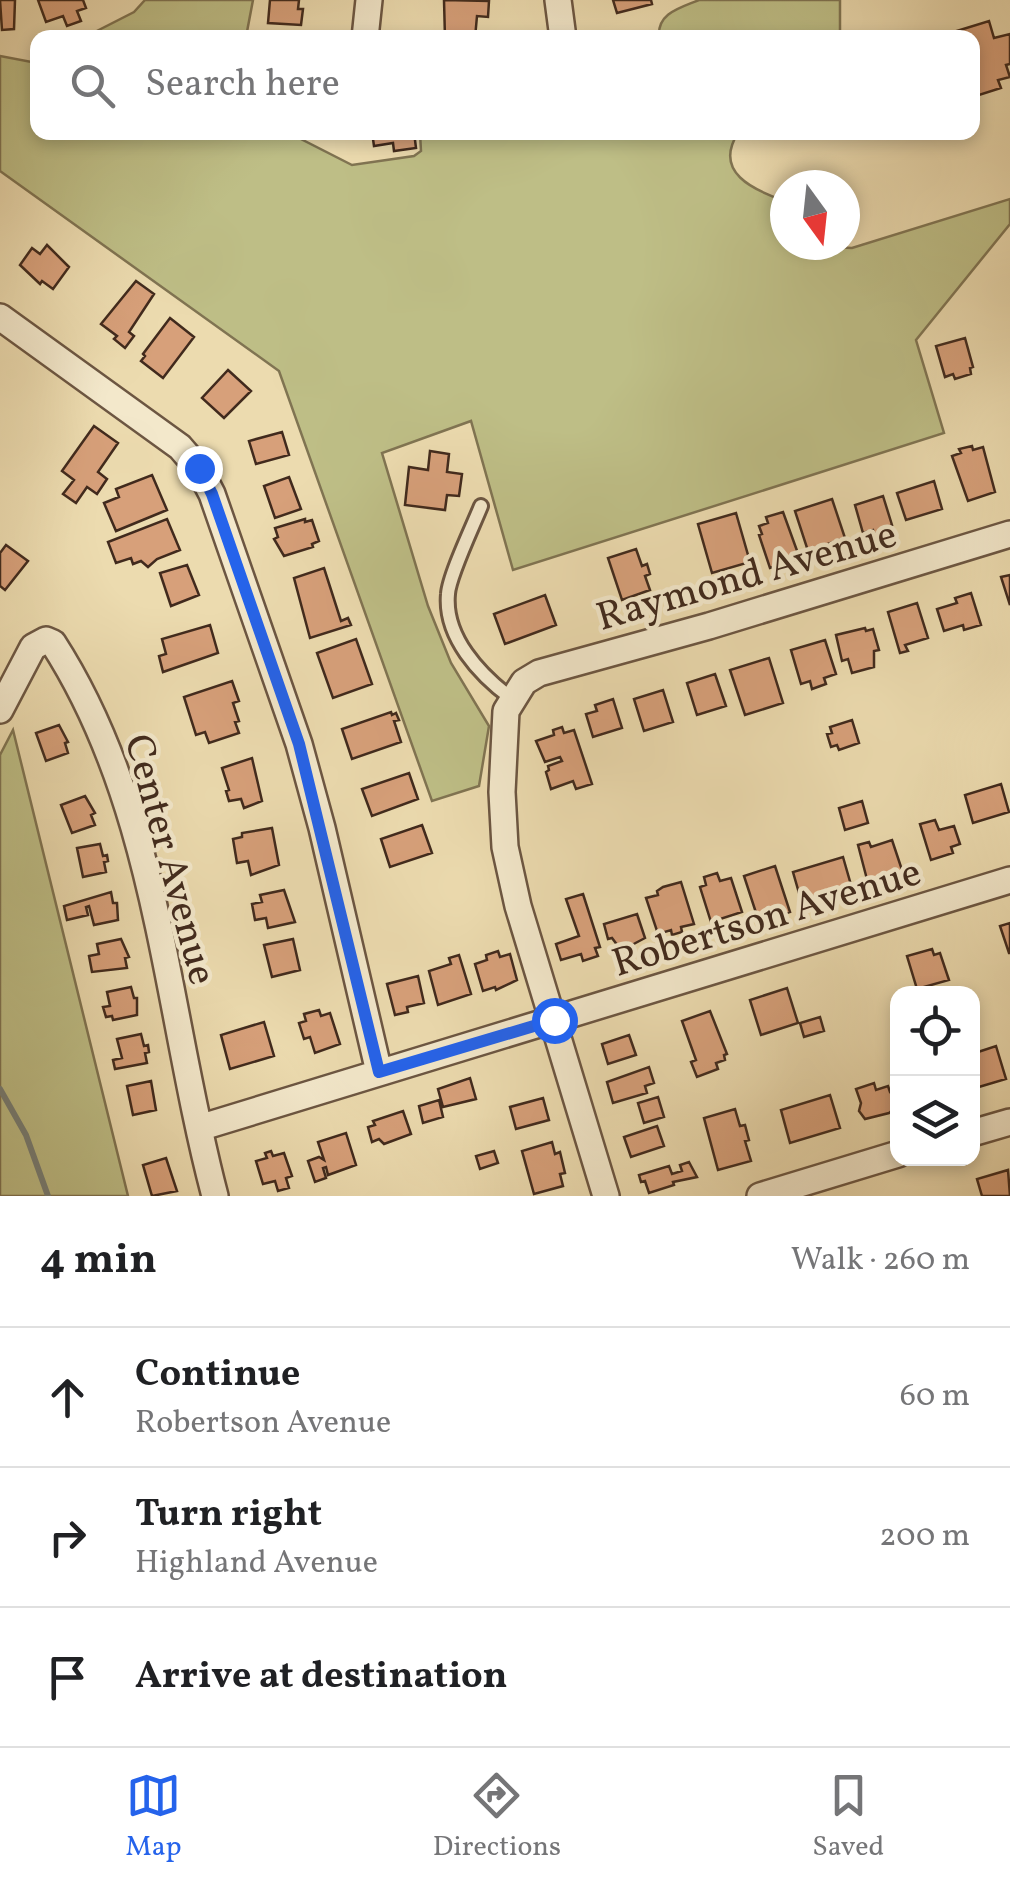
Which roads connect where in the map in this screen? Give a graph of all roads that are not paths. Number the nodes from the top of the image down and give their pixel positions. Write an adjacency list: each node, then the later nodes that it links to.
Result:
1 (369, 0): 3 (street)
2 (558, 0): 4 (street)
3 (366, 30)
4 (562, 30)
5 (0, 318): 12 (street)
6 (481, 506): 8 (lane)
7 (1010, 534): 8 (street, Raymond Avenue)
8 (511, 698): 11 (street)
9 (0, 710): 14 (street, Center Avenue)
10 (1010, 880): 11 (street, Robertson Avenue)
11 (554, 1020): 12 (street, Robertson Avenue); 18 (street)
12 (379, 1072): 14 (street, Robertson Avenue)
13 (1010, 1122): 15 (street)
14 (200, 1128): 17 (street, Center Avenue)
15 (980, 1130)
16 (890, 1156): 19 (street)
17 (214, 1196)
18 (606, 1196)
19 (760, 1196)

